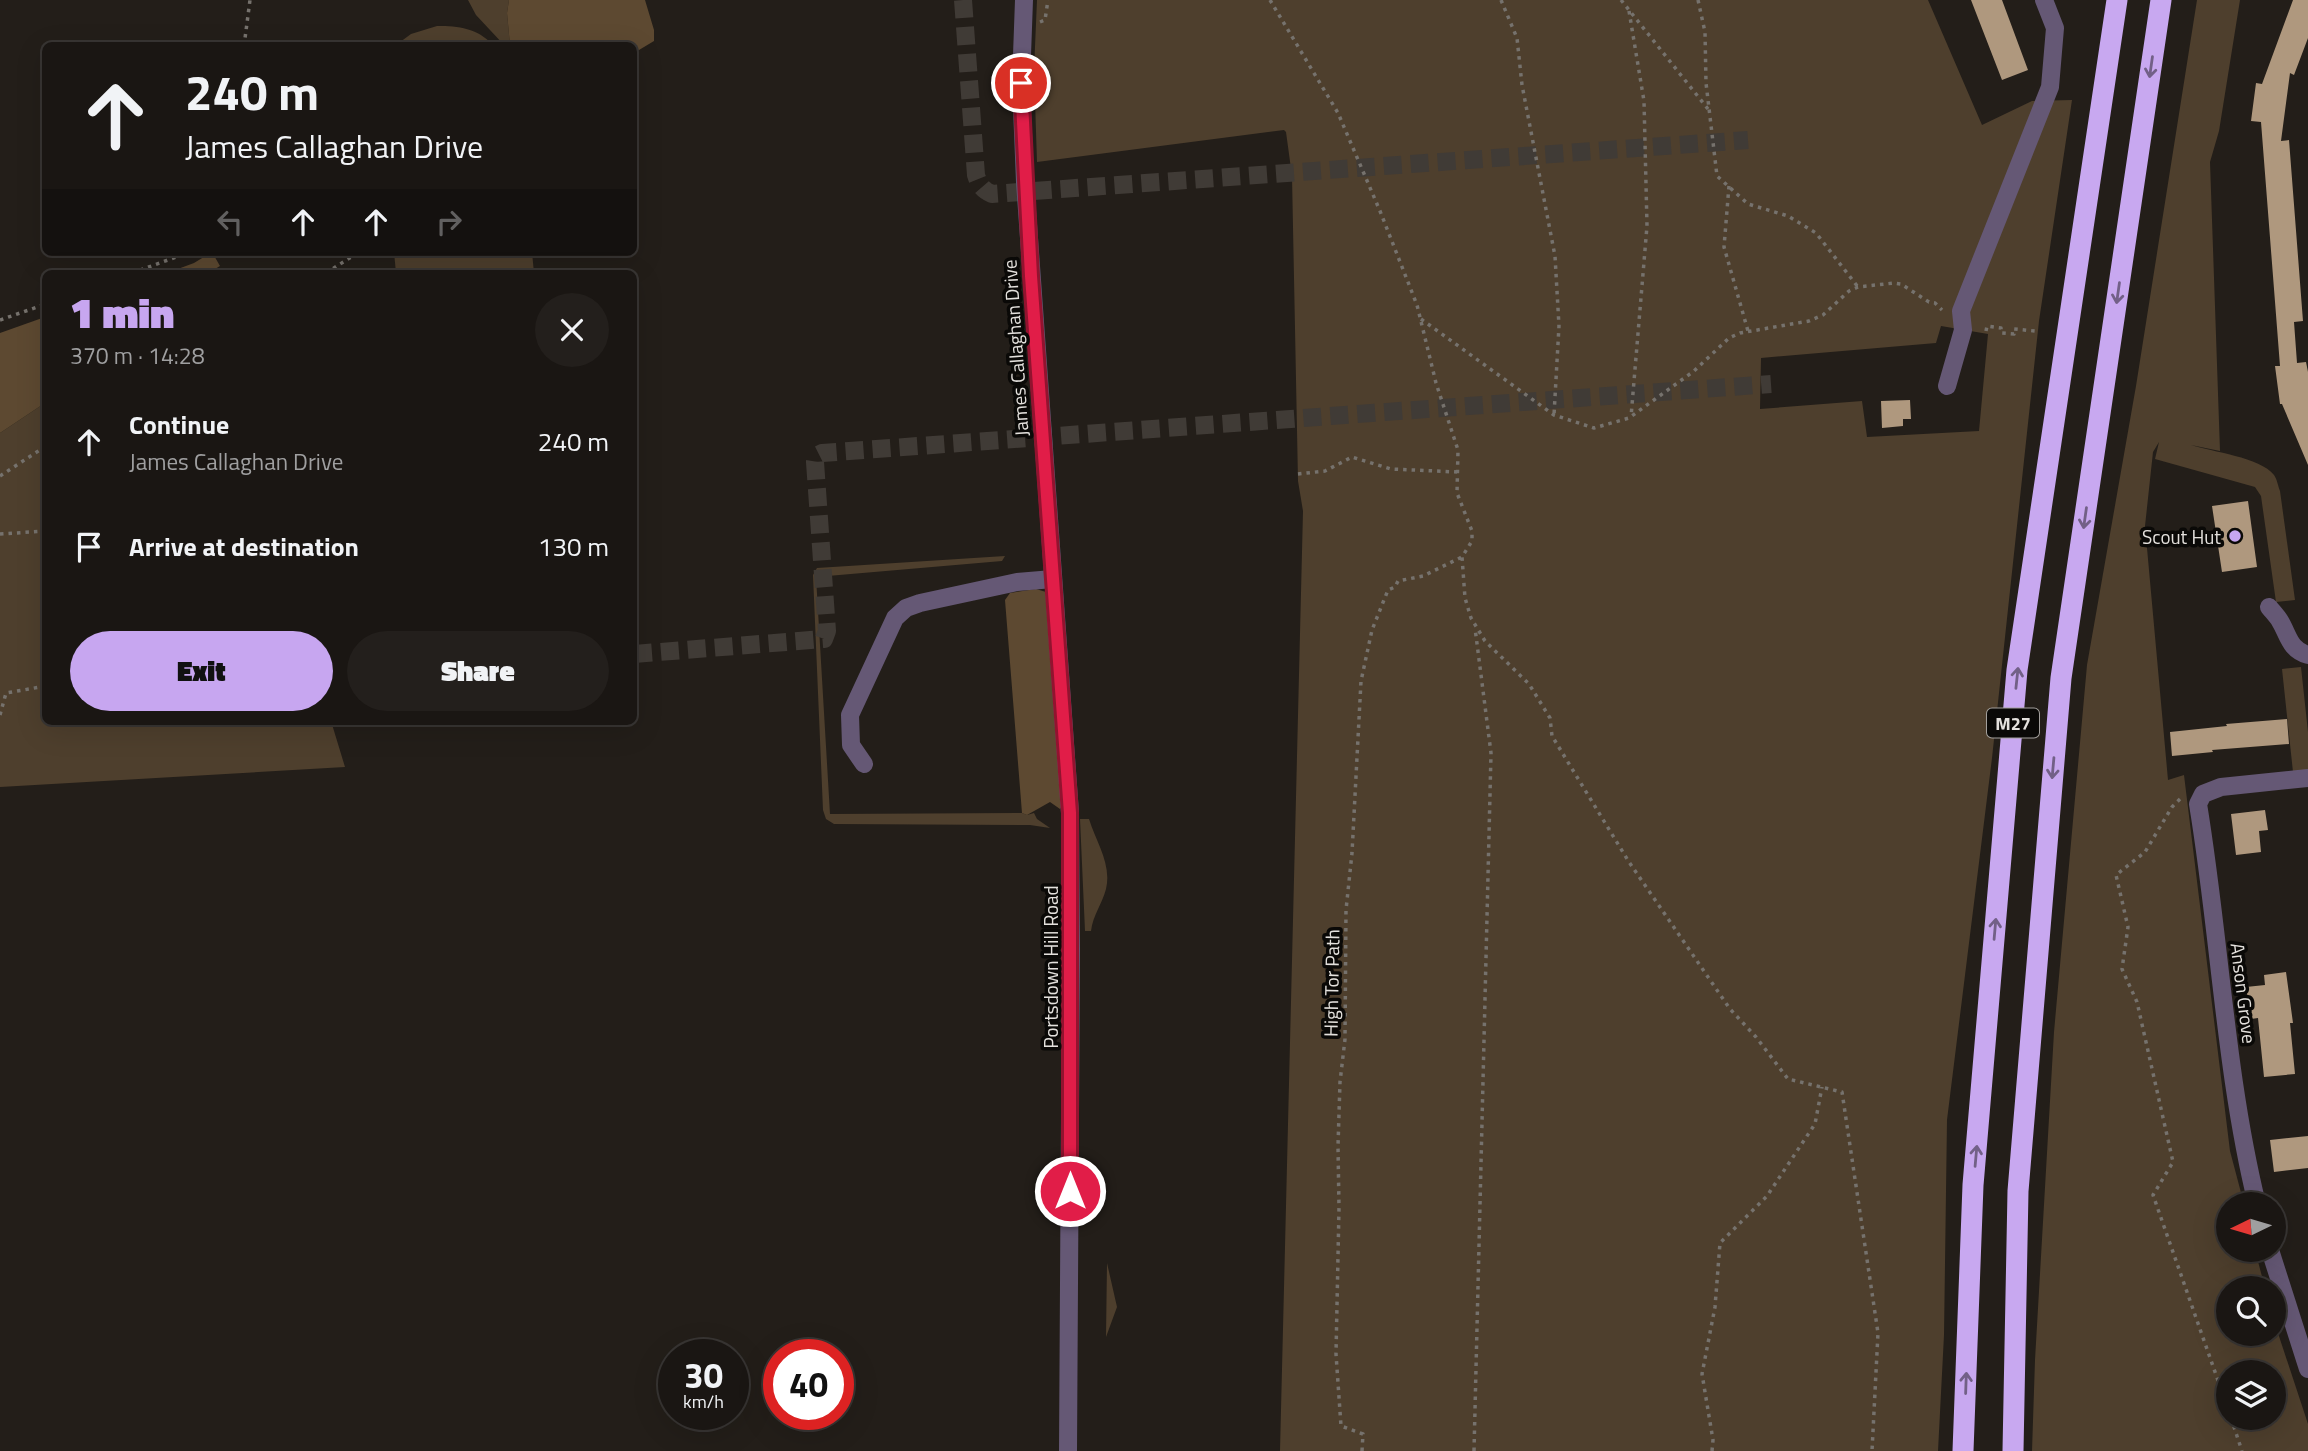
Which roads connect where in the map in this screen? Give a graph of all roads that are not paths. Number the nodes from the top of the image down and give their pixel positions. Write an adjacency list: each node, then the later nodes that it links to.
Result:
1 (1024, 0): 6 (street, James Callaghan Drive)
2 (2044, 0): 5 (street)
3 (2117, 0): 16 (highway, M27, one-way to 3)
4 (2161, 0): 17 (highway, M27, one-way to 17)
5 (1947, 386)
6 (1046, 483): 7 (street, Portsdown Hill Road)
7 (1053, 579): 10 (street); 15 (street, Portsdown Hill Road)
8 (2269, 607): 9 (street)
9 (2308, 655)
10 (864, 764)
11 (2308, 778): 12 (street, Anson Grove)
12 (2254, 1192)
13 (2274, 1262): 14 (street)
14 (2308, 1370)
15 (1068, 1451)
16 (1963, 1451)
17 (2013, 1451)

